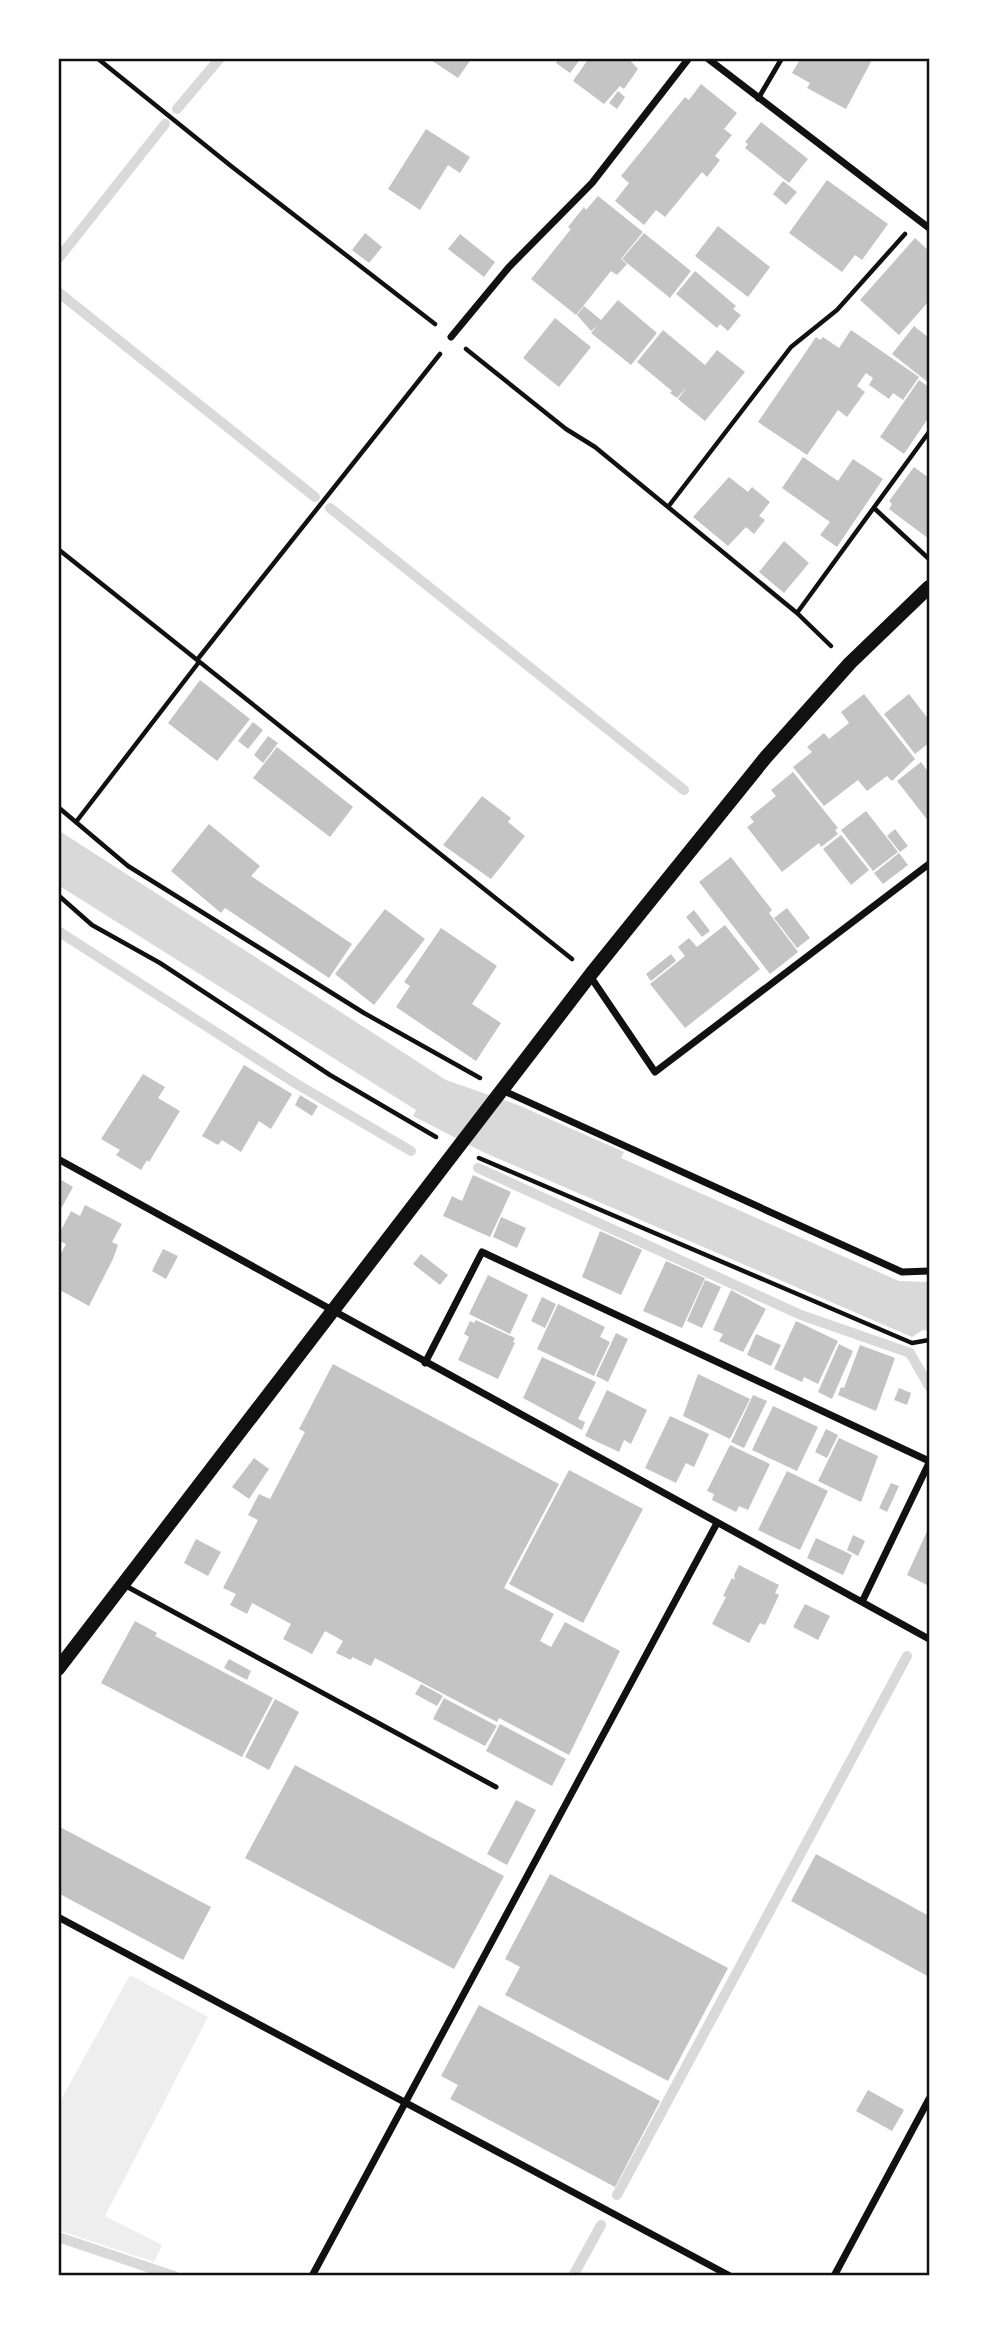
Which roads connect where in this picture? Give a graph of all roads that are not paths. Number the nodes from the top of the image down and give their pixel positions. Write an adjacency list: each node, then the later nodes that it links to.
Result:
1 (689, 58): 6 (street)
2 (707, 58): 4 (street)
3 (782, 58): 4 (lane)
4 (758, 99): 5 (street)
5 (929, 228)
6 (452, 337)
7 (929, 587): 9 (main road)
8 (929, 864): 9 (street)
9 (590, 975): 10 (main road)
10 (500, 1091): 12 (street); 13 (main road)
11 (58, 1159): 13 (street)
12 (929, 1271)
13 (331, 1310): 14 (street); 17 (main road)
14 (425, 1363): 15 (street); 16 (street)
15 (929, 1462): 18 (street)
16 (717, 1523): 18 (street); 24 (street)
17 (122, 1584): 20 (main road); 21 (lane)
18 (862, 1602): 19 (street)
19 (929, 1639)
20 (58, 1668)
21 (496, 1787)
22 (58, 1917): 24 (street)
23 (929, 2099): 27 (street)
24 (405, 2103): 25 (street); 26 (street)
25 (312, 2276)
26 (730, 2276)
27 (834, 2276)

